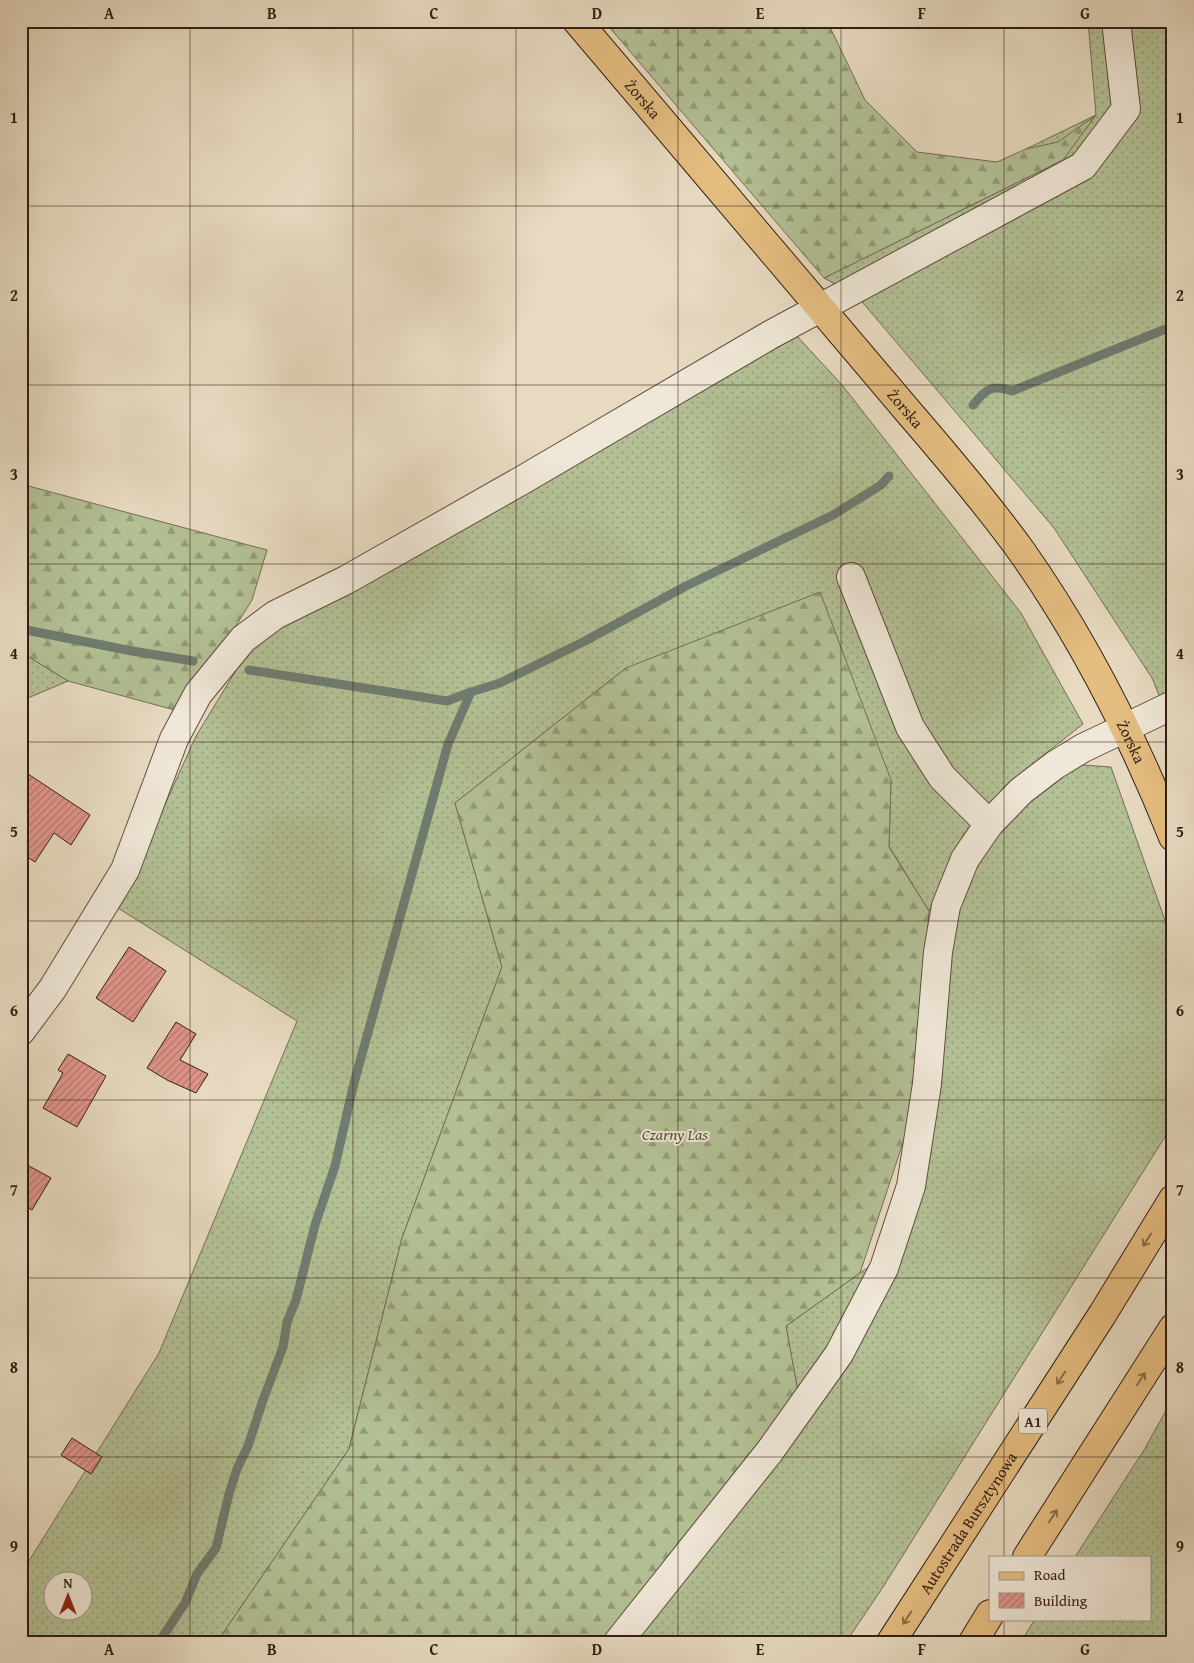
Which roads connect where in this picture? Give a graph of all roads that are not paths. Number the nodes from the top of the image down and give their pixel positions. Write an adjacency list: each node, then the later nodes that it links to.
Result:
1 (577, 21): 3 (main road, Żorska)
2 (1116, 21): 3 (street)
3 (820, 307): 6 (main road, Żorska); 9 (street)
4 (852, 577): 7 (street)
5 (1173, 705): 6 (street)
6 (1125, 728): 7 (street); 8 (main road, Żorska)
7 (989, 824): 14 (street)
8 (1173, 837)
9 (21, 1031)
10 (1173, 1199): 15 (main road, Autostrada Bursztynowa / A1, one-way to 15)
11 (1173, 1328): 12 (main road, one-way to 11)
12 (1028, 1556)
13 (989, 1616): 16 (main road)
14 (618, 1642)
15 (891, 1642)
16 (973, 1642)

